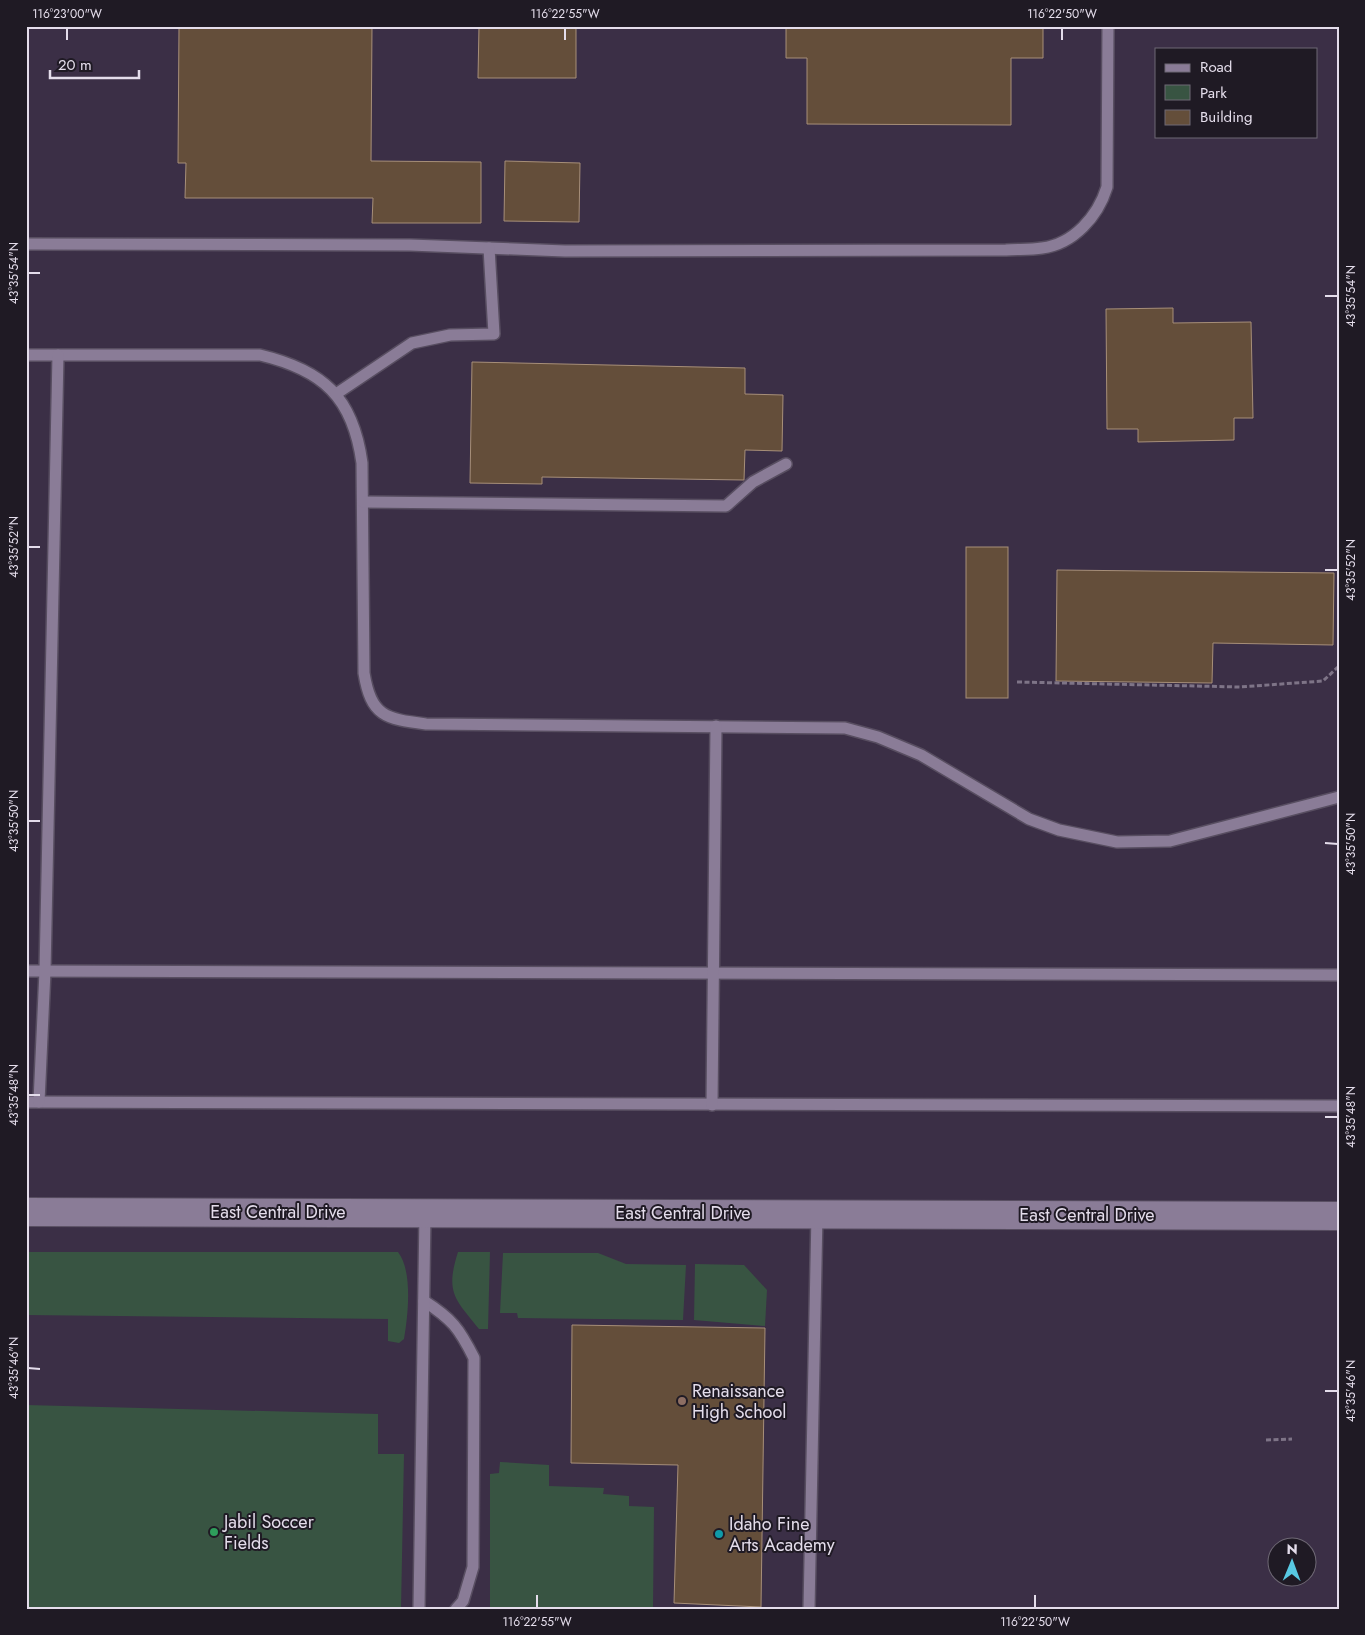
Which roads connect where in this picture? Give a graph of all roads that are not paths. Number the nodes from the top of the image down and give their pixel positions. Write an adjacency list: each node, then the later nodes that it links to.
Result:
1 (1108, 26): 3 (lane)
2 (26, 244): 3 (lane)
3 (489, 248): 6 (lane)
4 (26, 354): 5 (lane)
5 (58, 355): 6 (lane); 12 (lane)
6 (336, 394): 8 (lane)
7 (786, 464): 8 (lane)
8 (363, 502): 9 (lane)
9 (716, 726): 10 (lane); 13 (lane)
10 (1339, 797)
11 (26, 971): 12 (lane)
12 (45, 971): 13 (lane); 16 (lane)
13 (715, 972): 14 (lane); 17 (lane)
14 (1339, 975)
15 (26, 1102): 16 (lane)
16 (38, 1102): 17 (lane)
17 (712, 1105): 18 (lane)
18 (1339, 1106)
19 (26, 1212): 20 (street, East Central Drive)
20 (425, 1212): 21 (street, East Central Drive); 23 (lane)
21 (817, 1214): 22 (street, East Central Drive); 26 (lane)
22 (1339, 1216)
23 (424, 1301): 24 (lane); 25 (lane)
24 (419, 1609)
25 (456, 1609)
26 (809, 1609)

